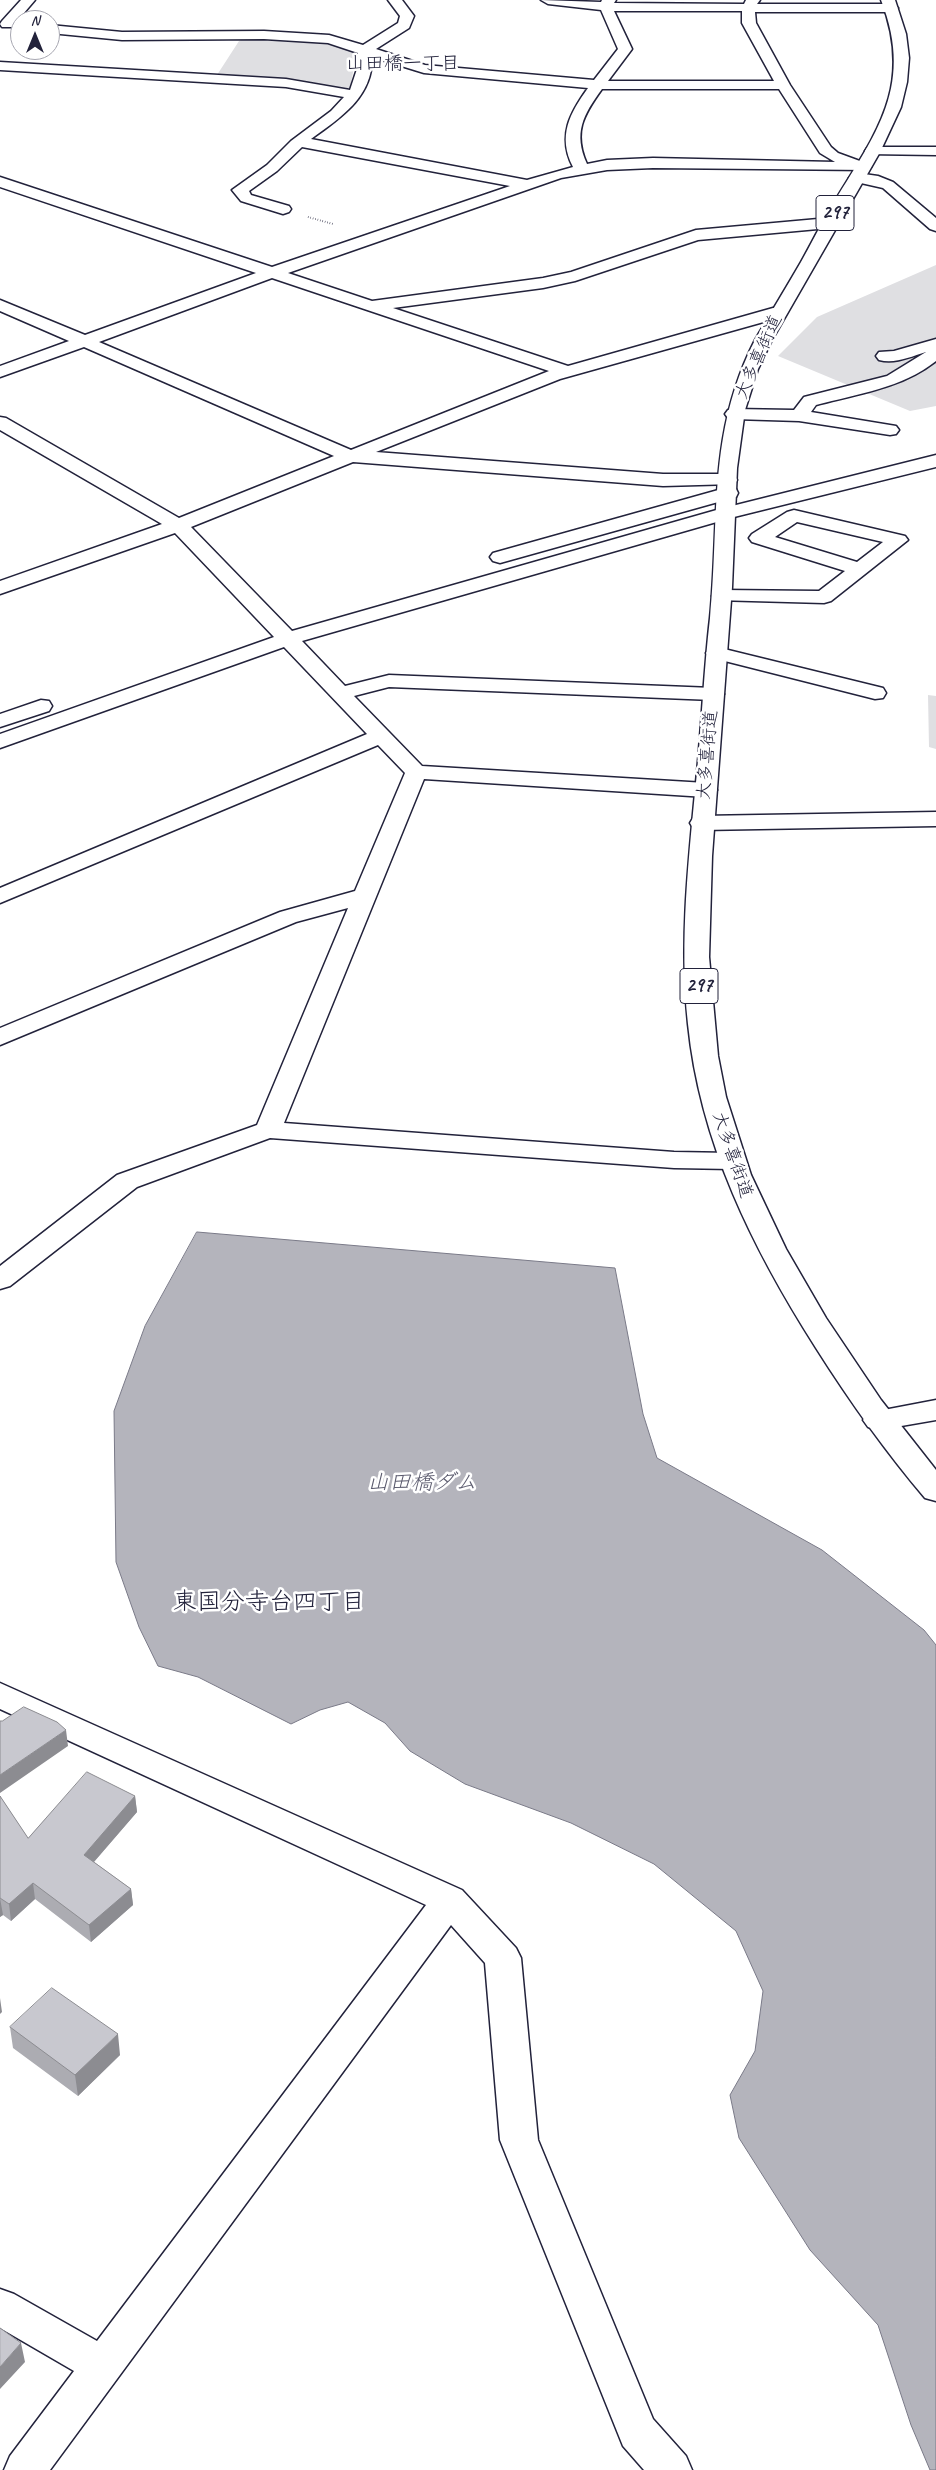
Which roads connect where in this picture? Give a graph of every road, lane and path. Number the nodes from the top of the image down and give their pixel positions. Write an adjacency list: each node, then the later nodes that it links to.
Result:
1 (28, 0): 7 (main road)
2 (395, 0): 11 (main road)
3 (548, 0): 4 (main road)
4 (607, 4): 5 (main road); 15 (main road)
5 (750, 4): 6 (main road); 16 (main road)
6 (890, 4): 20 (main road, 大多喜街道 / 297)
7 (9, 26)
8 (60, 30): 9 (main road)
9 (234, 35): 10 (main road); 11 (main road)
10 (224, 49)
11 (365, 50): 15 (main road); 17 (main road)
12 (214, 64): 14 (main road)
13 (0, 66): 14 (main road)
14 (204, 78): 17 (main road)
15 (597, 85): 16 (main road); 21 (main road)
16 (783, 85): 22 (main road)
17 (355, 95): 18 (main road)
18 (299, 142): 23 (main road); 25 (main road)
19 (936, 150): 20 (main road)
20 (872, 151): 22 (main road, 大多喜街道 / 297)
21 (582, 168): 22 (main road); 23 (main road)
22 (860, 173): 26 (main road, 大多喜街道 / 297); 27 (main road)
23 (527, 184): 29 (main road)
24 (3, 187): 30 (main road)
25 (283, 209): 28 (path)
26 (829, 223): 32 (main road); 33 (main road, 大多喜街道 / 297)
27 (936, 226)
28 (350, 230): 29 (main road)
29 (376, 237): 30 (main road)
30 (265, 276): 32 (main road); 34 (main road); 40 (main road)
31 (0, 305): 34 (main road)
32 (368, 306): 39 (main road)
33 (779, 312): 39 (main road); 41 (main road, 大多喜街道 / 297)
34 (82, 341): 38 (main road); 46 (main road)
35 (936, 344): 37 (main road)
36 (936, 353): 42 (main road)
37 (885, 356)
38 (0, 372)
39 (569, 372): 40 (main road)
40 (546, 378): 46 (main road)
41 (734, 414): 42 (main road); 48 (main road, 大多喜街道 / 297)
42 (799, 416): 44 (main road)
43 (0, 422): 49 (main road)
44 (890, 430)
45 (936, 444): 48 (main road)
46 (350, 456): 48 (main road); 49 (main road)
47 (936, 461): 48 (main road)
48 (727, 496): 50 (main road); 54 (main road, 大多喜街道 / 297); 55 (main road)
49 (178, 525): 53 (main road); 55 (main road)
50 (479, 564)
51 (860, 569): 51 (main road); 54 (main road)
52 (441, 575): 55 (main road)
53 (4, 582)
54 (722, 596): 56 (main road, 大多喜街道 / 297)
55 (280, 632): 57 (main road); 58 (main road); 64 (main road)
56 (716, 652): 59 (main road); 60 (main road, 大多喜街道 / 297)
57 (115, 680)
58 (340, 693): 60 (main road); 63 (main road)
59 (875, 693)
60 (713, 694): 66 (main road, 大多喜街道 / 297)
61 (59, 700): 62 (main road)
62 (0, 720)
63 (381, 736): 65 (main road); 69 (main road)
64 (0, 741)
65 (416, 772): 66 (main road); 70 (main road)
66 (706, 790): 68 (main road, 大多喜街道 / 297)
67 (936, 819): 68 (main road)
68 (701, 824): 73 (main road, 大多喜街道 / 297)
69 (0, 896)
70 (364, 896): 71 (main road); 72 (main road)
71 (0, 1037)
72 (268, 1130): 73 (main road); 74 (main road)
73 (732, 1162): 76 (main road, 大多喜街道 / 297)
74 (0, 1280)
75 (936, 1410): 76 (main road)
76 (878, 1420): 77 (main road, 大多喜街道 / 297)
77 (936, 1490)
78 (0, 1696): 79 (main road)
79 (450, 1900): 81 (main road); 83 (main road)
80 (0, 2307): 81 (main road)
81 (102, 2366): 82 (main road)
82 (25, 2470)
83 (671, 2470)

